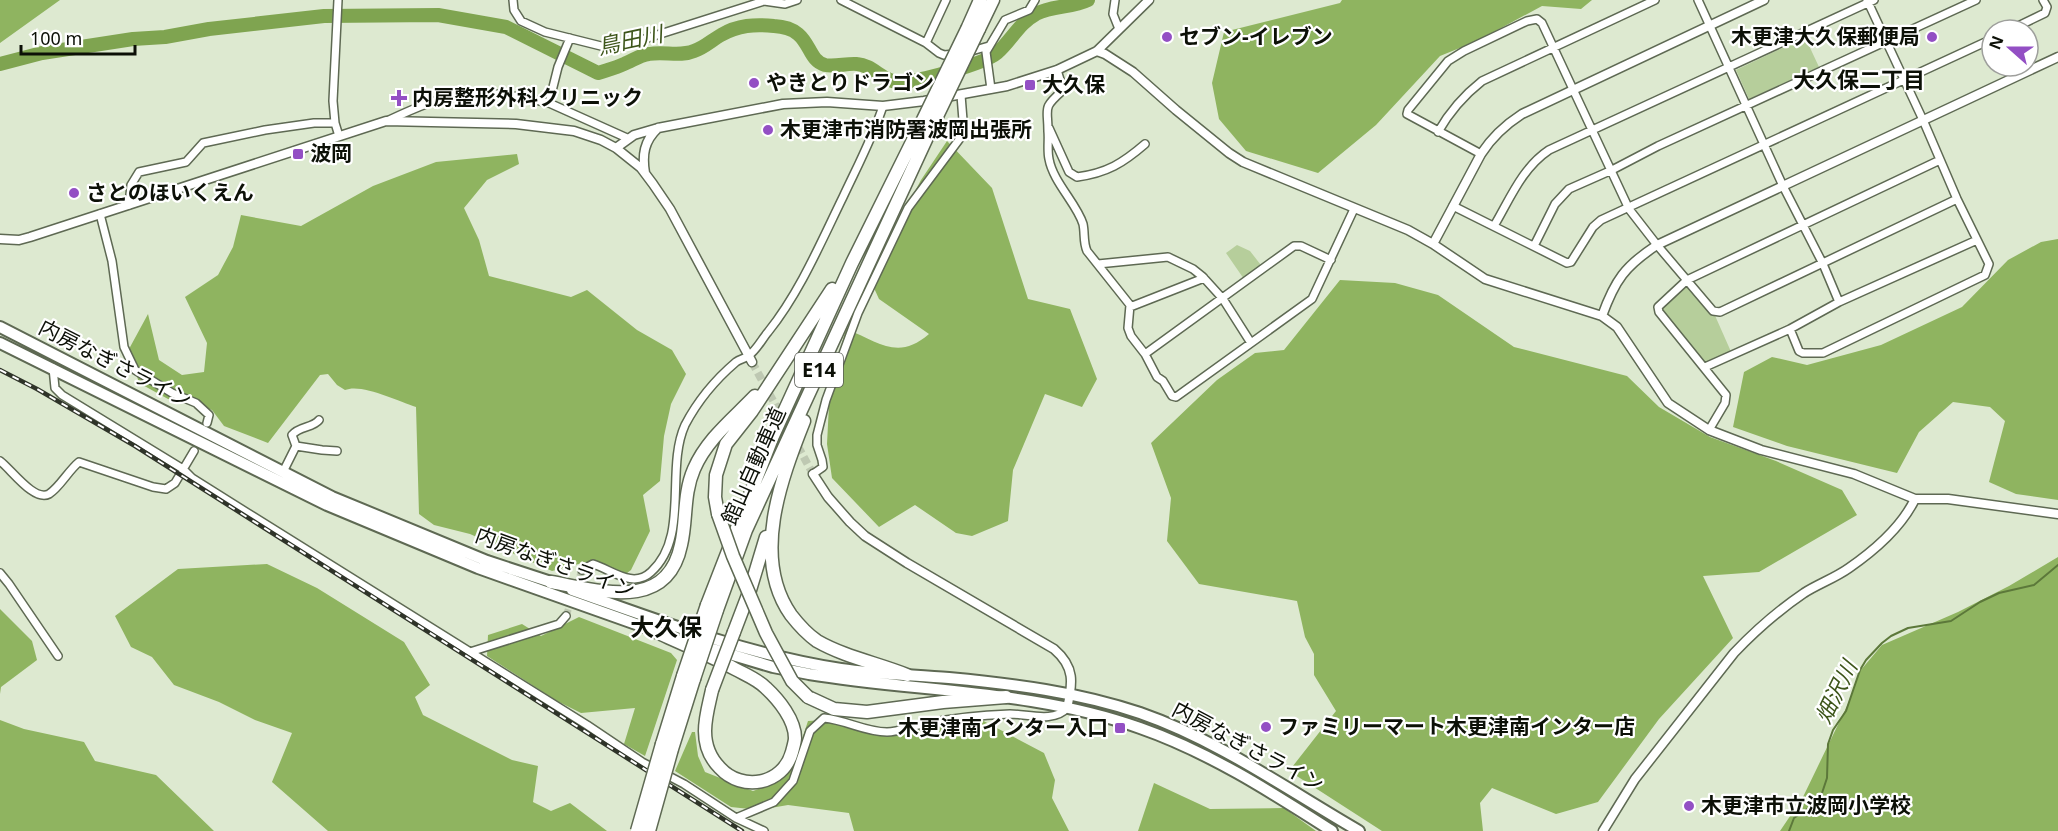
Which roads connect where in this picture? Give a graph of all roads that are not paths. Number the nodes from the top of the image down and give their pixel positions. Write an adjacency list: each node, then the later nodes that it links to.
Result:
1 (338, 0): 40 (street)
2 (513, 0): 21 (street)
3 (797, 0): 21 (street)
4 (841, 0): 23 (street)
5 (946, 0): 23 (street)
6 (980, 0): 19 (highway, 館山自動車道 / E14)
7 (993, 0): 19 (highway, 館山自動車道 / E14)
8 (1035, 0): 25 (street)
9 (1115, 0): 20 (street)
10 (1149, 0): 20 (street)
11 (1655, 0): 26 (street)
12 (1698, 0): 18 (street)
13 (1764, 0): 18 (street)
14 (1976, 0): 22 (street)
15 (2043, 0): 17 (street)
16 (1870, 1): 22 (street); 29 (street)
17 (2035, 18)
18 (1709, 24): 29 (street); 33 (street)
19 (974, 28): 45 (highway, 館山自動車道 / E14, bridge)
20 (1119, 29): 27 (street)
21 (569, 41): 35 (street)
22 (1885, 42): 31 (street); 37 (street)
23 (926, 43): 25 (street)
24 (1980, 45): 31 (street)
25 (989, 46): 32 (street)
26 (1553, 47): 33 (street); 44 (street); 44 (street)
27 (1097, 51): 30 (street); 60 (street)
28 (2058, 57): 38 (street)
29 (1730, 67): 37 (street); 43 (street)
30 (1057, 70): 32 (street); 41 (street)
31 (1904, 80): 38 (street); 49 (street)
32 (991, 89): 34 (street)
33 (1574, 91): 43 (street); 52 (street)
34 (961, 94): 36 (street); 98 (street)
35 (549, 103): 39 (street); 47 (street)
36 (883, 106): 42 (street); 86 (street)
37 (1748, 106): 49 (street); 54 (street)
38 (1923, 120): 53 (street); 56 (street)
39 (386, 121): 46 (street); 50 (street)
40 (334, 123): 46 (street); 58 (street)
41 (1048, 127): 48 (street); 71 (street)
42 (658, 128): 47 (street); 55 (street)
43 (1593, 131): 54 (street); 64 (street)
44 (1438, 132): 52 (street)
45 (923, 133): 51 (highway, 館山自動車道 / E14); 78 (highway, 館山自動車道 / E14)
46 (339, 136): 58 (street)
47 (627, 138): 50 (street)
48 (1145, 144)
49 (1765, 145): 56 (street); 61 (street)
50 (616, 148): 55 (street)
51 (909, 148): 84 (highway); 105 (highway, 館山自動車道 / E14)
52 (1481, 154): 59 (street)
53 (1940, 160): 57 (street); 63 (street)
54 (1612, 170): 61 (street); 69 (street)
55 (645, 173): 86 (street)
56 (1783, 186): 63 (street); 68 (street)
57 (1957, 200): 66 (street); 72 (street)
58 (129, 205): 62 (street)
59 (1454, 206): 64 (street); 67 (street)
60 (1354, 209): 67 (street); 70 (street)
61 (1629, 209): 68 (street); 69 (street)
62 (100, 214): 65 (street); 90 (street)
63 (1803, 224): 72 (street); 74 (street)
64 (1494, 226): 69 (street)
65 (0, 239)
66 (1977, 240): 76 (street); 81 (street)
67 (1433, 244): 79 (street)
68 (1657, 245): 74 (street); 79 (street)
69 (1534, 246)
70 (1331, 260): 75 (street); 83 (street)
71 (1098, 264): 73 (street); 77 (street)
72 (1822, 264): 74 (street); 76 (street)
73 (1204, 278): 75 (street); 77 (street)
74 (1687, 280): 87 (street)
75 (1223, 299): 83 (street); 85 (street)
76 (1839, 302): 81 (street)
77 (1130, 307): 85 (street)
78 (843, 316): 99 (highway); 105 (highway, 館山自動車道 / E14)
79 (1602, 316): 91 (street)
80 (0, 327): 97 (highway, 内房なぎさライン)
81 (1790, 329): 87 (street)
82 (0, 343): 88 (highway, 内房なぎさライン)
83 (1251, 343): 85 (street)
84 (790, 354): 104 (highway); 112 (highway, bridge)
85 (1145, 354)
86 (750, 359): 102 (street)
87 (1705, 367): 91 (street)
88 (53, 368): 96 (street); 107 (highway, 内房なぎさライン)
89 (319, 420): 92 (street)
90 (207, 423)
91 (1709, 430): 100 (street)
92 (296, 446): 94 (street); 97 (street)
93 (194, 451): 96 (street)
94 (337, 451)
95 (0, 461): 96 (street)
96 (183, 469): 108 (street)
97 (283, 472): 104 (highway, 内房なぎさライン)
98 (813, 474): 111 (street)
99 (782, 485): 107 (highway, bridge); 110 (highway)
100 (1915, 500): 101 (street); 121 (street)
101 (2058, 514)
102 (582, 570)
103 (0, 573): 109 (street)
104 (551, 582): 110 (highway, 内房なぎさライン)
105 (712, 608): 114 (highway, 館山自動車道 / E14, bridge)
106 (566, 616): 108 (street)
107 (656, 632): 112 (highway, 内房なぎさライン)
108 (470, 652): 115 (street)
109 (58, 656)
110 (907, 675): 111 (highway, 内房なぎさライン)
111 (1070, 694): 113 (street); 120 (highway, 内房なぎさライン)
112 (1006, 698): 113 (highway, 内房なぎさライン)
113 (1067, 708): 115 (street); 119 (highway, 内房なぎさライン)
114 (667, 746): 116 (highway, 館山自動車道 / E14, bridge); 117 (highway, 館山自動車道 / E14, bridge)
115 (736, 818): 118 (street)
116 (637, 831)
117 (649, 831)
118 (764, 831)
119 (1332, 831)
120 (1359, 831)
121 (1603, 831)

